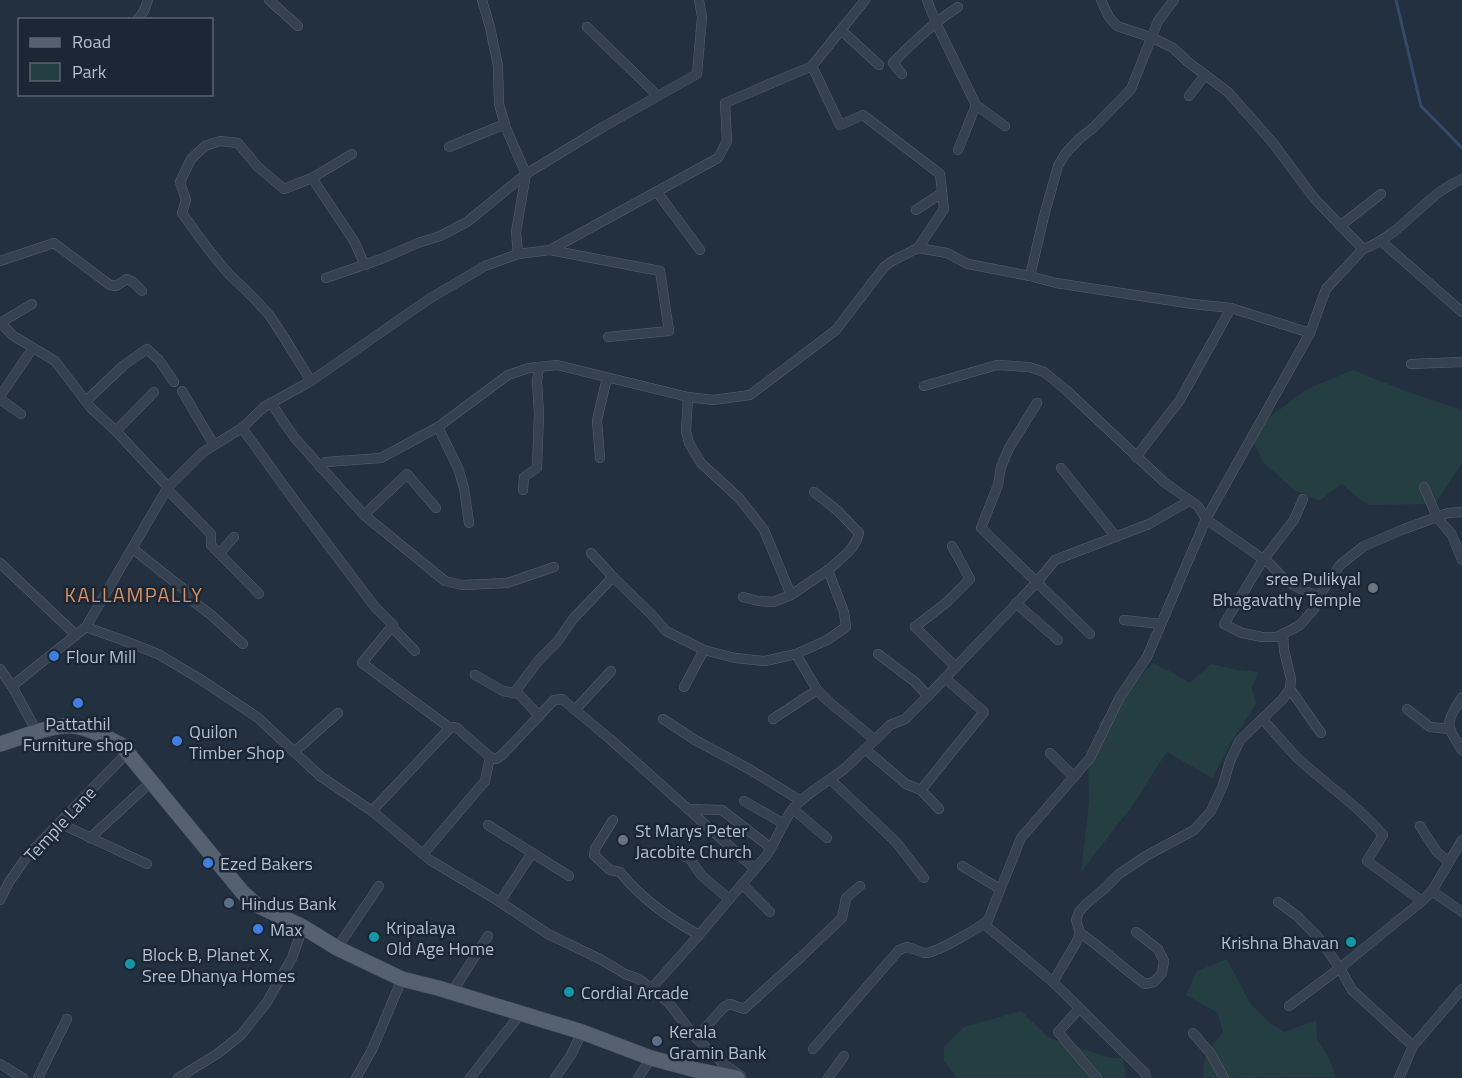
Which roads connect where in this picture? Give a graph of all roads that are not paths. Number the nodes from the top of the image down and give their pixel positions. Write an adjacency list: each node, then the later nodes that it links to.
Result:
1 (148, 0): 10 (street)
2 (269, 0): 12 (street)
3 (482, 0): 23 (street)
4 (699, 0): 20 (street)
5 (865, 0): 14 (street)
6 (927, 0): 11 (street)
7 (1101, 0): 15 (street)
8 (1174, 0): 15 (street)
9 (958, 7): 11 (street)
10 (139, 18)
11 (936, 23): 18 (street); 22 (street)
12 (298, 26)
13 (587, 27): 20 (street)
14 (841, 30): 16 (street); 17 (street)
15 (1153, 38): 19 (street); 44 (street)
16 (879, 65)
17 (812, 66): 31 (street); 32 (street)
18 (902, 74)
19 (1205, 75): 21 (street); 35 (street)
20 (658, 96): 28 (street)
21 (1189, 96)
22 (976, 105): 24 (street); 26 (street)
23 (505, 124): 25 (street); 28 (street)
24 (1005, 126)
25 (449, 147)
26 (958, 150)
27 (352, 154): 29 (street)
28 (526, 174): 41 (street); 43 (street)
29 (312, 178): 43 (street); 58 (street)
30 (1462, 179): 36 (street)
31 (657, 192): 38 (street); 40 (street)
32 (942, 193): 34 (street); 37 (street)
33 (1381, 194): 35 (street)
34 (916, 210)
35 (1340, 226): 39 (street)
36 (1381, 241): 39 (street); 49 (street)
37 (918, 248): 44 (street); 64 (street)
38 (700, 249)
39 (1363, 249): 51 (street)
40 (550, 250): 41 (street); 52 (street)
41 (518, 254): 58 (street)
42 (0, 261): 46 (street)
43 (365, 265): 45 (street)
44 (1030, 276): 48 (street)
45 (326, 278)
46 (142, 291)
47 (32, 304): 50 (street)
48 (1231, 308): 51 (street); 73 (street)
49 (1462, 312)
50 (0, 323): 53 (street)
51 (1310, 333): 87 (street)
52 (608, 337)
53 (33, 348): 62 (street); 65 (street)
54 (1462, 363): 55 (street)
55 (1411, 364)
56 (539, 367): 57 (street); 69 (street); 79 (street)
57 (607, 378): 64 (street); 74 (street)
58 (311, 381): 66 (street)
59 (174, 382): 65 (street)
60 (924, 386): 73 (street)
61 (182, 391): 72 (street)
62 (1, 392): 68 (street)
63 (154, 392): 71 (street)
64 (688, 398): 103 (street)
65 (86, 401): 71 (street)
66 (271, 403): 70 (street); 75 (street)
67 (1037, 403): 101 (street)
68 (21, 414)
69 (438, 427): 75 (street); 88 (street)
70 (242, 428): 72 (street); 110 (street)
71 (116, 431): 78 (street)
72 (214, 445): 78 (street)
73 (1136, 457): 82 (street)
74 (600, 458)
75 (320, 467): 85 (street)
76 (1061, 468): 90 (street)
77 (1424, 487): 86 (street)
78 (168, 488): 92 (street); 93 (street)
79 (523, 490)
80 (814, 492): 99 (street)
81 (1304, 499): 95 (street)
82 (1189, 501): 87 (street); 90 (street)
83 (436, 508): 85 (street)
84 (1462, 512): 86 (street)
85 (364, 515): 98 (street)
86 (1437, 517): 96 (street); 104 (street)
87 (1206, 519): 95 (street); 108 (street)
88 (469, 523)
89 (234, 537): 93 (street)
90 (1116, 537): 101 (street)
91 (952, 546): 120 (street)
92 (133, 549): 109 (street); 115 (street)
93 (220, 553): 102 (street)
94 (591, 553): 100 (street)
95 (1263, 560): 104 (street); 112 (street)
96 (1462, 560)
97 (0, 563): 113 (street)
98 (554, 567)
99 (828, 570): 103 (street); 118 (street)
100 (613, 577): 116 (street); 129 (street)
101 (1037, 582): 106 (street); 111 (street)
102 (259, 594)
103 (791, 594): 105 (street)
104 (1320, 596): 112 (street)
105 (743, 597)
106 (1016, 603): 114 (street); 120 (street)
107 (1124, 620): 108 (street)
108 (1161, 624): 151 (street)
109 (86, 627): 113 (street); 147 (street)
110 (391, 627): 117 (street); 139 (street)
111 (1090, 634)
112 (1283, 634): 127 (street)
113 (76, 635): 125 (street)
114 (1058, 640)
115 (243, 645)
116 (704, 650): 118 (street); 126 (street)
117 (415, 651)
118 (796, 654): 128 (street)
119 (878, 654): 130 (street)
120 (956, 667): 124 (street)
121 (0, 669): 125 (street)
122 (611, 671): 133 (street)
123 (475, 675): 129 (street)
124 (945, 678): 130 (street); 154 (street)
125 (12, 686): 141 (street)
126 (684, 687)
127 (1290, 689): 138 (street); 142 (street)
128 (818, 690): 137 (street); 143 (street)
129 (514, 693): 135 (street)
130 (928, 696): 143 (street)
131 (1459, 701): 140 (street)
132 (1407, 709): 140 (street)
133 (575, 710): 135 (street); 157 (street)
134 (338, 713): 147 (street)
135 (539, 716): 150 (street)
136 (663, 719): 156 (street)
137 (773, 719)
138 (1262, 719): 186 (street); 194 (street)
139 (450, 728): 150 (street); 160 (street)
140 (1449, 729): 146 (street)
141 (37, 732): 144 (main road); 148 (main road)
142 (1321, 733)
143 (875, 740): 145 (street)
144 (0, 744)
145 (865, 749): 152 (street); 154 (street)
146 (1462, 750)
147 (294, 752): 160 (street)
148 (127, 753): 153 (main road); 162 (street, Temple Lane)
149 (1050, 753): 151 (street)
150 (490, 757): 171 (street)
151 (1074, 777): 182 (street)
152 (831, 780): 156 (street); 178 (street)
153 (151, 782): 166 (street); 192 (main road)
154 (921, 790): 159 (street)
155 (744, 801): 163 (street)
156 (801, 801): 158 (street)
157 (688, 809): 169 (street); 176 (street)
158 (792, 809): 163 (street); 167 (street)
159 (939, 810)
160 (372, 811): 171 (street)
161 (614, 820): 195 (street)
162 (59, 823): 166 (street); 185 (street, Temple Lane)
163 (784, 824): 169 (street)
164 (488, 825): 170 (street)
165 (1420, 826): 173 (street)
166 (90, 838): 174 (street)
167 (827, 838)
168 (1462, 840): 173 (street)
169 (771, 848): 176 (street)
170 (532, 853): 177 (street); 187 (street)
171 (423, 854): 187 (street)
172 (679, 854): 184 (street)
173 (1449, 862): 183 (street)
174 (147, 864)
175 (962, 866): 182 (street)
176 (755, 869): 179 (street)
177 (569, 876)
178 (924, 878)
179 (742, 884): 184 (street); 189 (street)
180 (379, 886): 197 (street)
181 (860, 886): 210 (street)
182 (1000, 890): 191 (street)
183 (1432, 891): 186 (street); 190 (street)
184 (729, 899): 195 (street)
185 (0, 900)
186 (1422, 901): 198 (street)
187 (500, 902): 201 (street)
188 (1278, 902): 198 (street)
189 (770, 912)
190 (1462, 912)
191 (984, 924): 200 (street); 212 (street)
192 (303, 927): 197 (main road); 218 (street)
193 (1136, 932): 194 (street)
194 (1080, 933): 200 (street)
195 (699, 935): 201 (street)
196 (488, 936): 203 (street)
197 (337, 948): 199 (main road)
198 (1340, 968): 204 (street); 211 (street)
199 (402, 979): 203 (main road); 219 (street)
200 (1053, 982): 205 (street)
201 (651, 989): 210 (street)
202 (1462, 991): 211 (street)
203 (452, 992): 206 (main road)
204 (1289, 1006)
205 (1079, 1009): 226 (street); 227 (street)
206 (521, 1014): 208 (main road); 220 (street)
207 (67, 1019): 217 (street)
208 (582, 1032): 214 (main road); 221 (street)
209 (1193, 1033): 228 (street)
210 (696, 1038): 224 (street)
211 (1413, 1046): 229 (street)
212 (813, 1049)
213 (844, 1056): 225 (street)
214 (651, 1058): 222 (street); 223 (main road)
215 (0, 1064): 216 (street)
216 (22, 1078)
217 (38, 1078)
218 (178, 1078)
219 (356, 1078)
220 (470, 1078)
221 (555, 1078)
222 (638, 1078)
223 (737, 1078)
224 (744, 1078)
225 (828, 1078)
226 (1097, 1078)
227 (1146, 1078)
228 (1224, 1078)
229 (1399, 1078)

